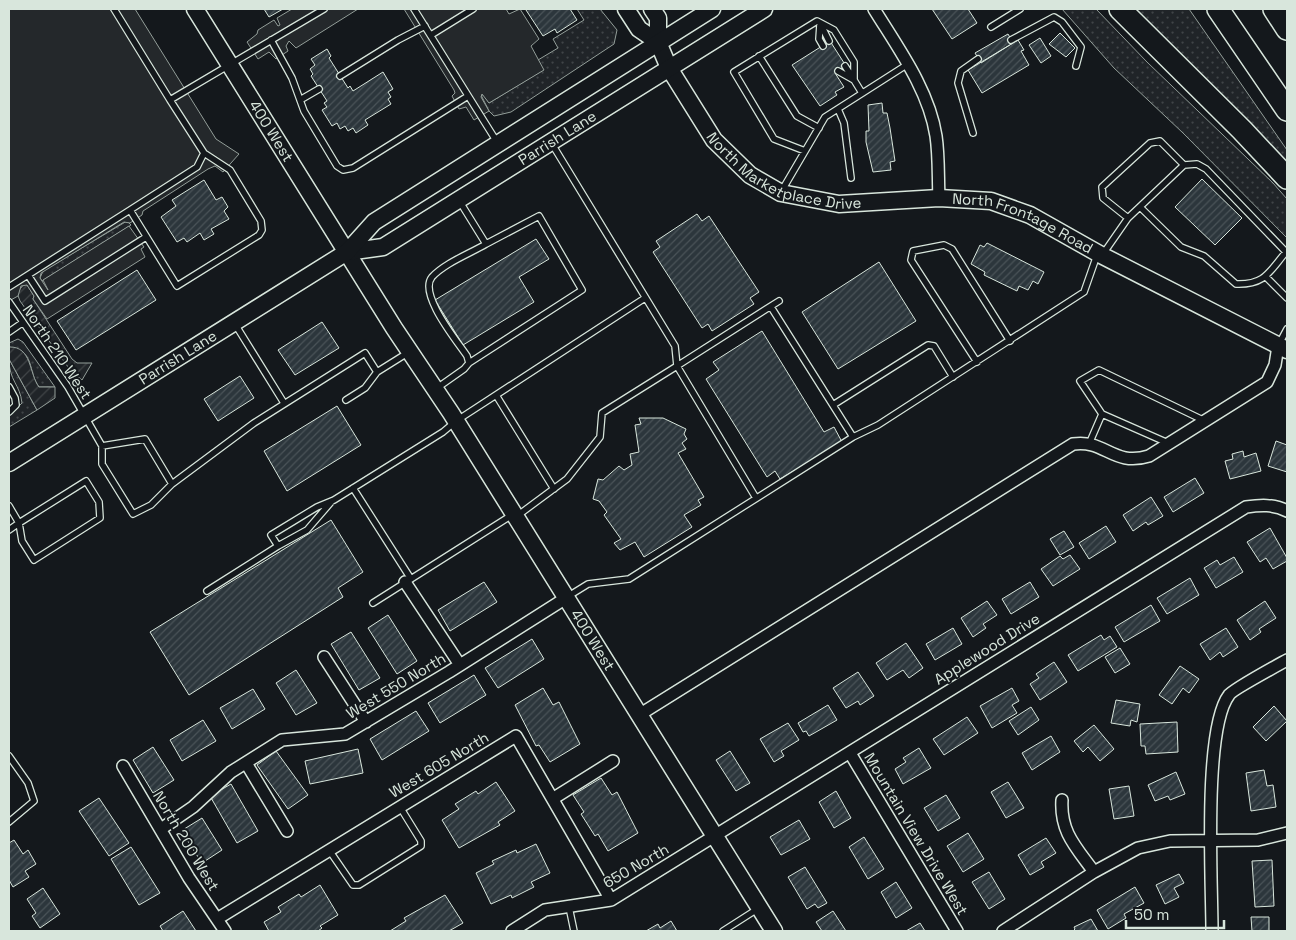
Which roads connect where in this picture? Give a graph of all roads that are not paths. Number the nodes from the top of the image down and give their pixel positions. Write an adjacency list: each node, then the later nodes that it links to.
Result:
1 (114, 9): 38 (lane)
2 (195, 9): 27 (street, 400 West)
3 (324, 9): 20 (lane)
4 (414, 9): 16 (lane)
5 (473, 9): 19 (lane)
6 (626, 9): 23 (street)
7 (652, 9): 23 (street)
8 (712, 9): 23 (street, Parrish Lane)
9 (764, 9): 31 (street, Parrish Lane)
10 (874, 9): 28 (street, North Frontage Road)
11 (1020, 9): 17 (lane)
12 (1120, 9): 50 (highway)
13 (1218, 9): 41 (highway)
14 (1274, 9): 18 (highway)
15 (819, 22): 22 (lane); 24 (lane); 25 (lane); 34 (lane)
16 (425, 26): 19 (lane); 33 (lane)
17 (990, 27)
18 (1287, 29)
19 (431, 35): 37 (lane)
20 (271, 40): 27 (lane); 39 (lane)
21 (1011, 40): 30 (lane)
22 (829, 41)
23 (658, 42): 31 (street, North Marketplace Drive); 45 (street, Parrish Lane)
24 (823, 46)
25 (759, 56): 42 (lane); 46 (lane)
26 (978, 59): 43 (lane)
27 (229, 64): 38 (lane); 59 (street, 400 West)
28 (908, 64): 36 (lane); 52 (street, North Frontage Road)
29 (845, 66): 34 (lane)
30 (1076, 66)
31 (670, 68): 44 (street, Parrish Lane); 51 (street, North Marketplace Drive)
32 (838, 71): 34 (lane)
33 (340, 76)
34 (854, 80): 36 (lane)
35 (319, 89): 39 (lane)
36 (862, 93): 40 (lane)
37 (468, 96): 39 (lane); 45 (lane)
38 (170, 100): 47 (lane)
39 (300, 100)
40 (838, 109): 42 (lane); 49 (lane)
41 (1287, 110)
42 (819, 128): 46 (lane)
43 (973, 133)
44 (551, 142): 53 (street, Parrish Lane); 65 (lane)
45 (498, 143): 59 (street, Parrish Lane)
46 (805, 151): 51 (lane)
47 (204, 153): 55 (lane); 57 (lane)
48 (1184, 165): 54 (lane); 56 (lane); 60 (lane)
49 (851, 178)
50 (1287, 178)
51 (781, 193): 52 (street, North Marketplace Drive)
52 (939, 198): 61 (street, North Frontage Road)
53 (459, 200): 58 (lane); 59 (street, Parrish Lane)
54 (1140, 207): 56 (lane); 63 (lane)
55 (130, 210): 57 (lane); 62 (lane)
56 (1128, 218): 61 (lane)
57 (146, 237): 62 (lane)
58 (486, 244): 78 (lane); 78 (lane)
59 (347, 252): 71 (street, Parrish Lane); 76 (street, 400 West)
60 (1287, 253): 63 (lane)
61 (1099, 254): 74 (lane); 75 (street, North Frontage Road)
62 (28, 275): 64 (lane)
63 (1266, 277): 66 (lane)
64 (9, 287)
65 (645, 298): 79 (lane); 84 (lane)
66 (1287, 298)
67 (779, 301): 69 (lane)
68 (9, 302): 70 (lane, North 210 West)
69 (771, 307): 79 (lane); 87 (lane)
70 (22, 323): 73 (lane); 90 (lane, North 210 West)
71 (234, 323): 86 (lane); 90 (street, Parrish Lane)
72 (1287, 329): 75 (lane)
73 (9, 332)
74 (1010, 341): 77 (lane); 77 (lane)
75 (1283, 348): 92 (street)
76 (411, 351): 80 (lane); 83 (street, 400 West)
77 (977, 362): 81 (lane)
78 (469, 363): 83 (lane)
79 (677, 366): 100 (lane); 101 (lane)
80 (377, 372): 85 (lane); 86 (lane)
81 (953, 377): 87 (lane); 93 (lane)
82 (9, 388): 88 (lane)
83 (436, 388): 91 (street, 400 West)
84 (496, 395): 91 (lane); 100 (lane)
85 (346, 400)
86 (284, 403): 98 (lane)
87 (833, 405): 93 (lane)
88 (9, 412)
89 (1102, 414): 92 (lane); 94 (lane); 95 (lane)
90 (84, 416): 96 (lane, North 210 West); 97 (street, Parrish Lane)
91 (456, 421): 99 (lane); 105 (street, 400 West)
92 (1205, 421): 95 (street)
93 (853, 437): 101 (lane)
94 (1089, 444): 95 (street); 116 (street)
95 (1168, 444)
96 (102, 446): 98 (lane); 98 (lane)
97 (9, 463)
98 (172, 484)
99 (353, 488): 102 (lane); 109 (lane)
100 (554, 489): 105 (lane)
101 (756, 498): 111 (lane)
102 (334, 500): 108 (lane); 108 (lane)
103 (9, 506): 106 (lane)
104 (1284, 509): 118 (street, Applewood Drive)
105 (515, 516): 109 (lane); 111 (street, 400 West)
106 (19, 523): 106 (lane); 107 (lane)
107 (9, 530)
108 (278, 546): 110 (lane)
109 (408, 580): 112 (lane); 115 (street)
110 (207, 591)
111 (566, 598): 115 (street, West 550 North); 116 (street, 400 West)
112 (373, 602)
113 (324, 657): 117 (street)
114 (1287, 660): 131 (street)
115 (460, 665): 117 (street, West 550 North)
116 (639, 715): 130 (street, 400 West)
117 (366, 722): 121 (street, West 550 North)
118 (850, 753): 130 (street, Applewood Drive); 143 (street, Mountain View Drive West)
119 (9, 756): 126 (lane)
120 (613, 761): 123 (street)
121 (246, 763): 127 (street, West 550 North); 128 (street)
122 (124, 766): 127 (street, North 200 West)
123 (554, 798): 125 (street, West 605 North); 134 (street, West 605 North)
124 (1062, 800): 133 (street)
125 (400, 807): 132 (street, West 605 North); 132 (lane)
126 (9, 822)
127 (161, 830): 137 (street, North 200 West)
128 (287, 831)
129 (1287, 833): 131 (street)
130 (715, 837): 134 (street, 650 North); 136 (street, 400 West)
131 (1212, 840): 133 (street); 145 (street)
132 (329, 850): 137 (street, West 605 North)
133 (1094, 872): 144 (street)
134 (611, 900): 135 (street, 650 North)
135 (569, 907): 139 (street, 650 North); 140 (lane)
136 (759, 907): 141 (lane); 142 (street, 400 West)
137 (217, 919): 138 (street, North 200 West)
138 (225, 931)
139 (512, 931)
140 (574, 931)
141 (723, 931)
142 (774, 931)
143 (957, 931)
144 (1002, 931)
145 (1212, 931)

